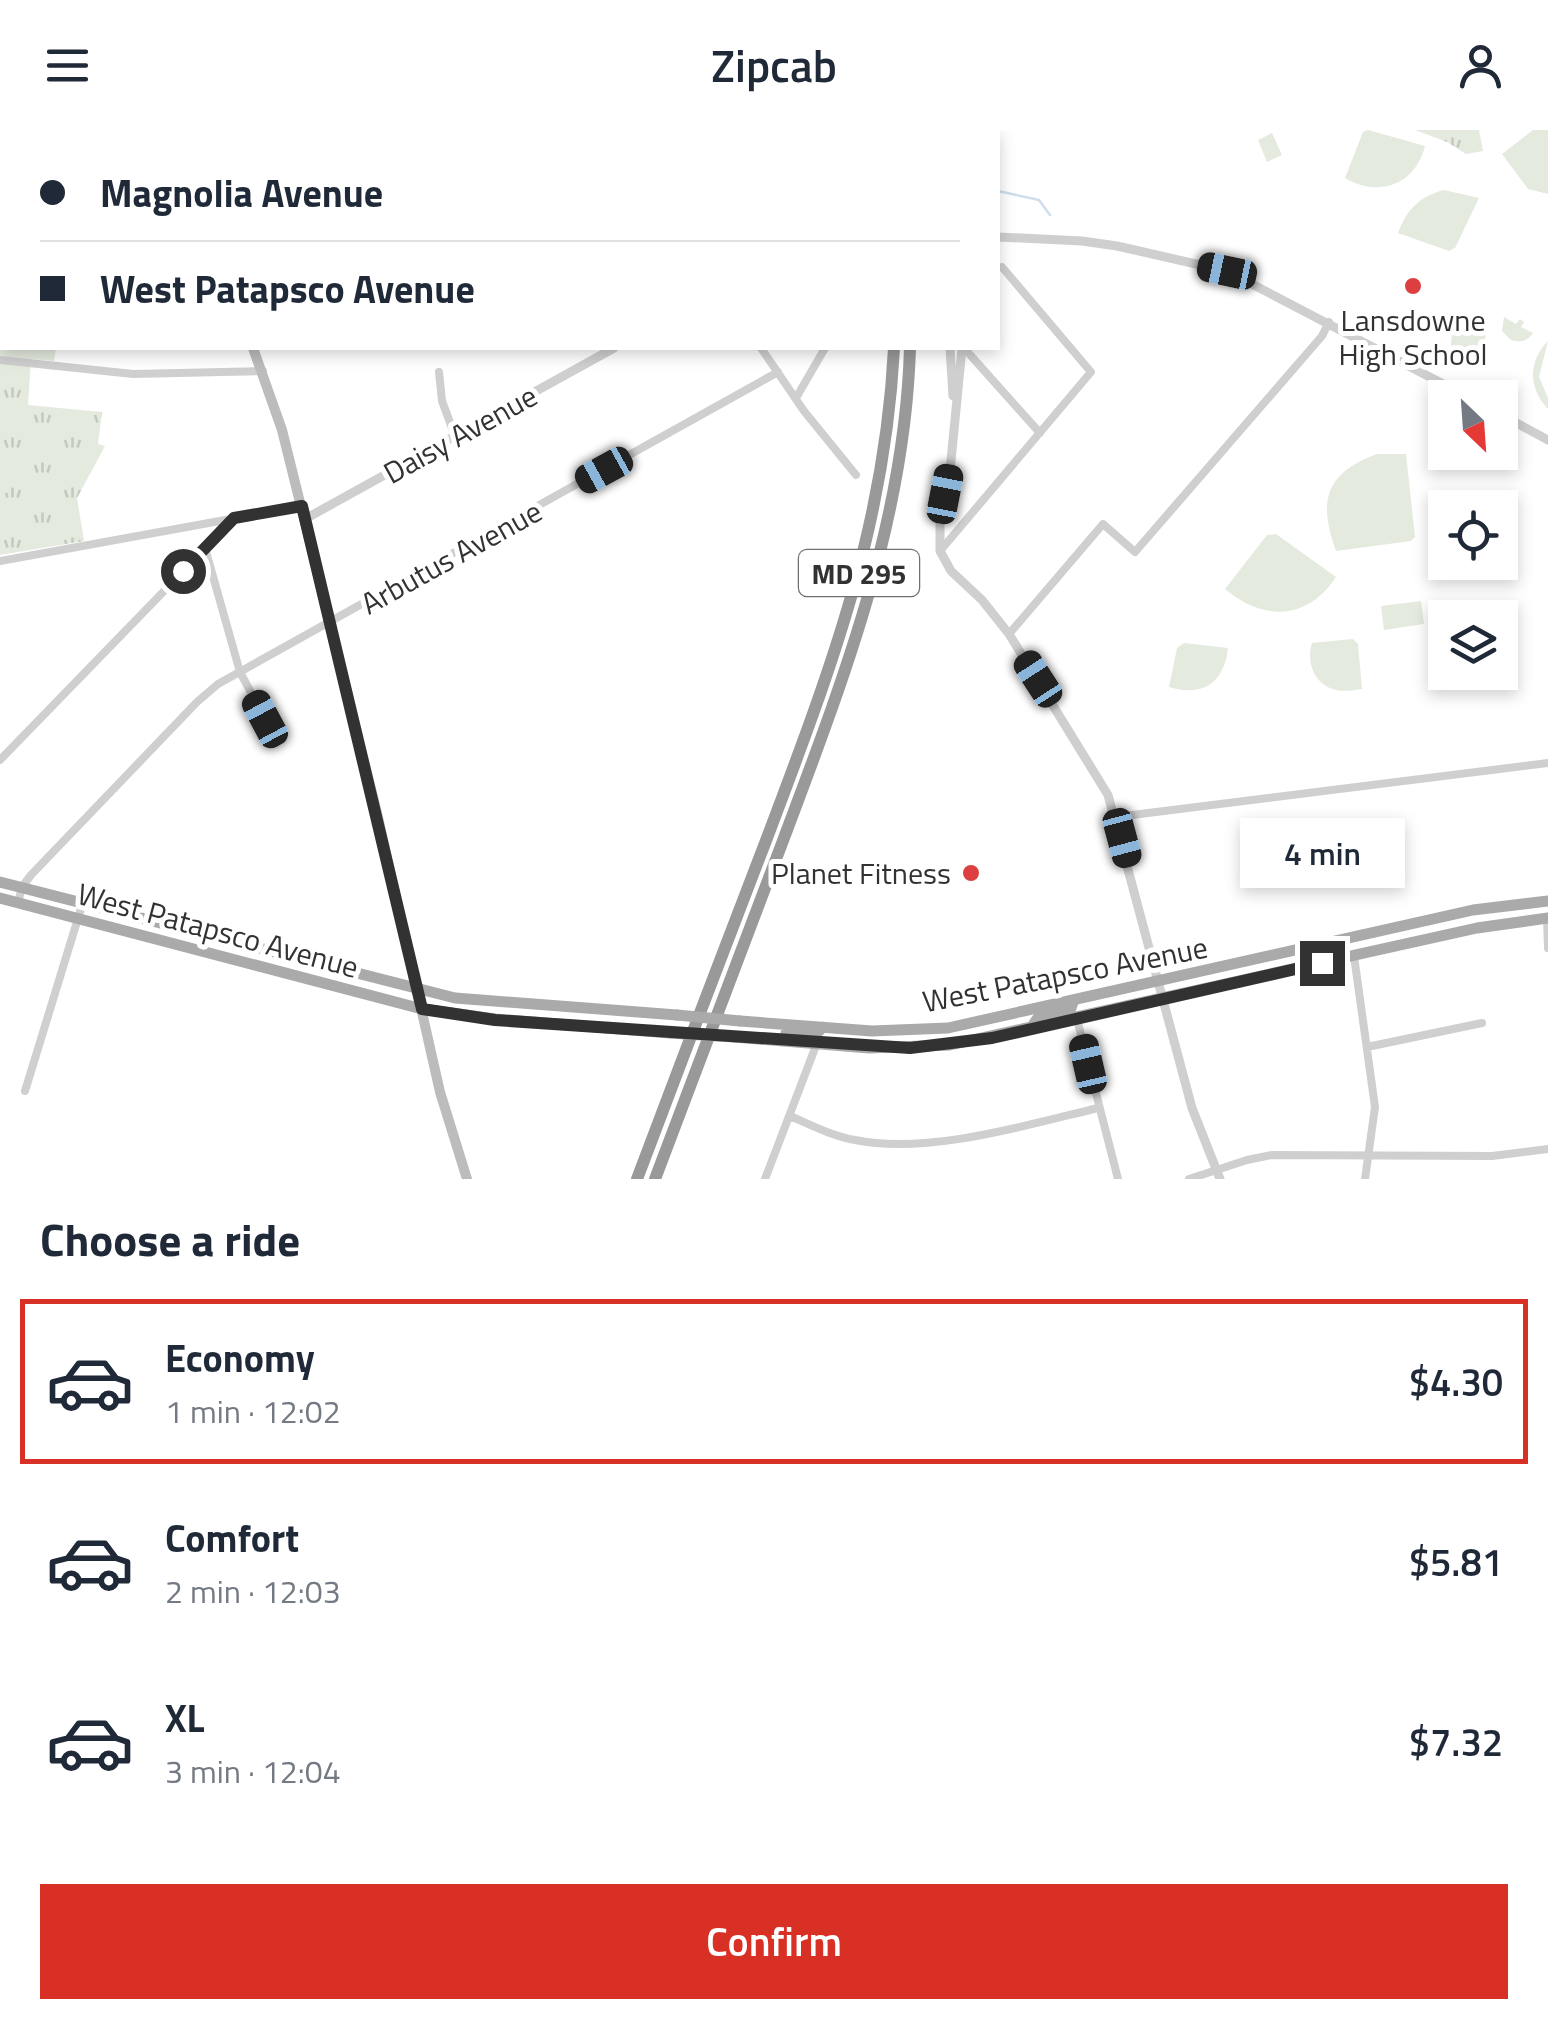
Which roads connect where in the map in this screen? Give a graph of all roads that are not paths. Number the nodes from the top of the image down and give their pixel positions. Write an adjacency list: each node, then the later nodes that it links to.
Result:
1 (1000, 237): 3 (street)
2 (1002, 268): 23 (street)
3 (1329, 322): 19 (street); 34 (street)
4 (11, 350): 15 (street)
5 (254, 350): 16 (main road)
6 (610, 350): 24 (street, Daisy Avenue)
7 (762, 350): 18 (street)
8 (824, 350): 20 (street)
9 (894, 350): 69 (highway, MD 295)
10 (910, 350): 70 (highway, MD 295)
11 (950, 350): 22 (street)
12 (963, 350): 22 (street)
13 (965, 350): 23 (street)
14 (0, 360): 15 (street)
15 (12, 360): 16 (street)
16 (262, 371): 27 (main road)
17 (439, 372): 24 (street)
18 (778, 372): 20 (street); 33 (street, Arbutus Avenue)
19 (1437, 380)
20 (796, 398): 26 (street)
21 (1518, 424): 25 (street)
22 (954, 429): 31 (street)
23 (1040, 433): 31 (street)
24 (455, 436): 29 (street, Daisy Avenue)
25 (1548, 440)
26 (856, 475)
27 (302, 506): 28 (street); 29 (main road)
28 (234, 518): 30 (street); 32 (street)
29 (305, 519): 33 (main road)
30 (205, 548): 35 (street); 37 (street)
31 (940, 551): 34 (street)
32 (0, 560)
33 (332, 624): 35 (street, Arbutus Avenue); 51 (main road)
34 (1008, 634): 39 (street)
35 (240, 672): 36 (street); 41 (street, Arbutus Avenue)
36 (265, 719)
37 (0, 760)
38 (1548, 763): 39 (street)
39 (1116, 817): 50 (street)
40 (0, 882): 41 (main road, West Patapsco Avenue)
41 (22, 887): 44 (main road, West Patapsco Avenue); 45 (street)
42 (0, 898): 45 (main road, West Patapsco Avenue)
43 (1548, 901): 50 (main road, West Patapsco Avenue)
44 (83, 902): 47 (street); 51 (main road, West Patapsco Avenue)
45 (18, 903): 47 (main road, West Patapsco Avenue)
46 (1548, 918): 48 (street); 49 (main road, West Patapsco Avenue)
47 (78, 919): 54 (main road, West Patapsco Avenue); 62 (street)
48 (1548, 948)
49 (1354, 956): 52 (main road, West Patapsco Avenue); 61 (street)
50 (1158, 982): 52 (street); 53 (main road, West Patapsco Avenue)
51 (418, 990): 54 (main road); 57 (main road, West Patapsco Avenue, bridge)
52 (1163, 1000): 55 (main road, West Patapsco Avenue); 67 (street)
53 (1073, 1002): 57 (main road, West Patapsco Avenue); 58 (main road)
54 (422, 1009): 59 (main road, West Patapsco Avenue, bridge); 68 (main road)
55 (1077, 1018): 58 (main road, West Patapsco Avenue); 63 (street)
56 (1482, 1023): 61 (street)
57 (823, 1027): 59 (main road)
58 (1032, 1029): 60 (main road, West Patapsco Avenue)
59 (734, 1037): 60 (main road, West Patapsco Avenue)
60 (817, 1043): 64 (street)
61 (1367, 1047): 66 (street)
62 (25, 1092)
63 (1098, 1108): 64 (street); 72 (street)
64 (790, 1116): 71 (street)
65 (1548, 1149): 66 (street)
66 (1369, 1155): 67 (street); 74 (street)
67 (1218, 1175): 73 (street)
68 (467, 1179)
69 (637, 1179)
70 (654, 1179)
71 (766, 1179)
72 (1118, 1179)
73 (1189, 1179)
74 (1366, 1179)

